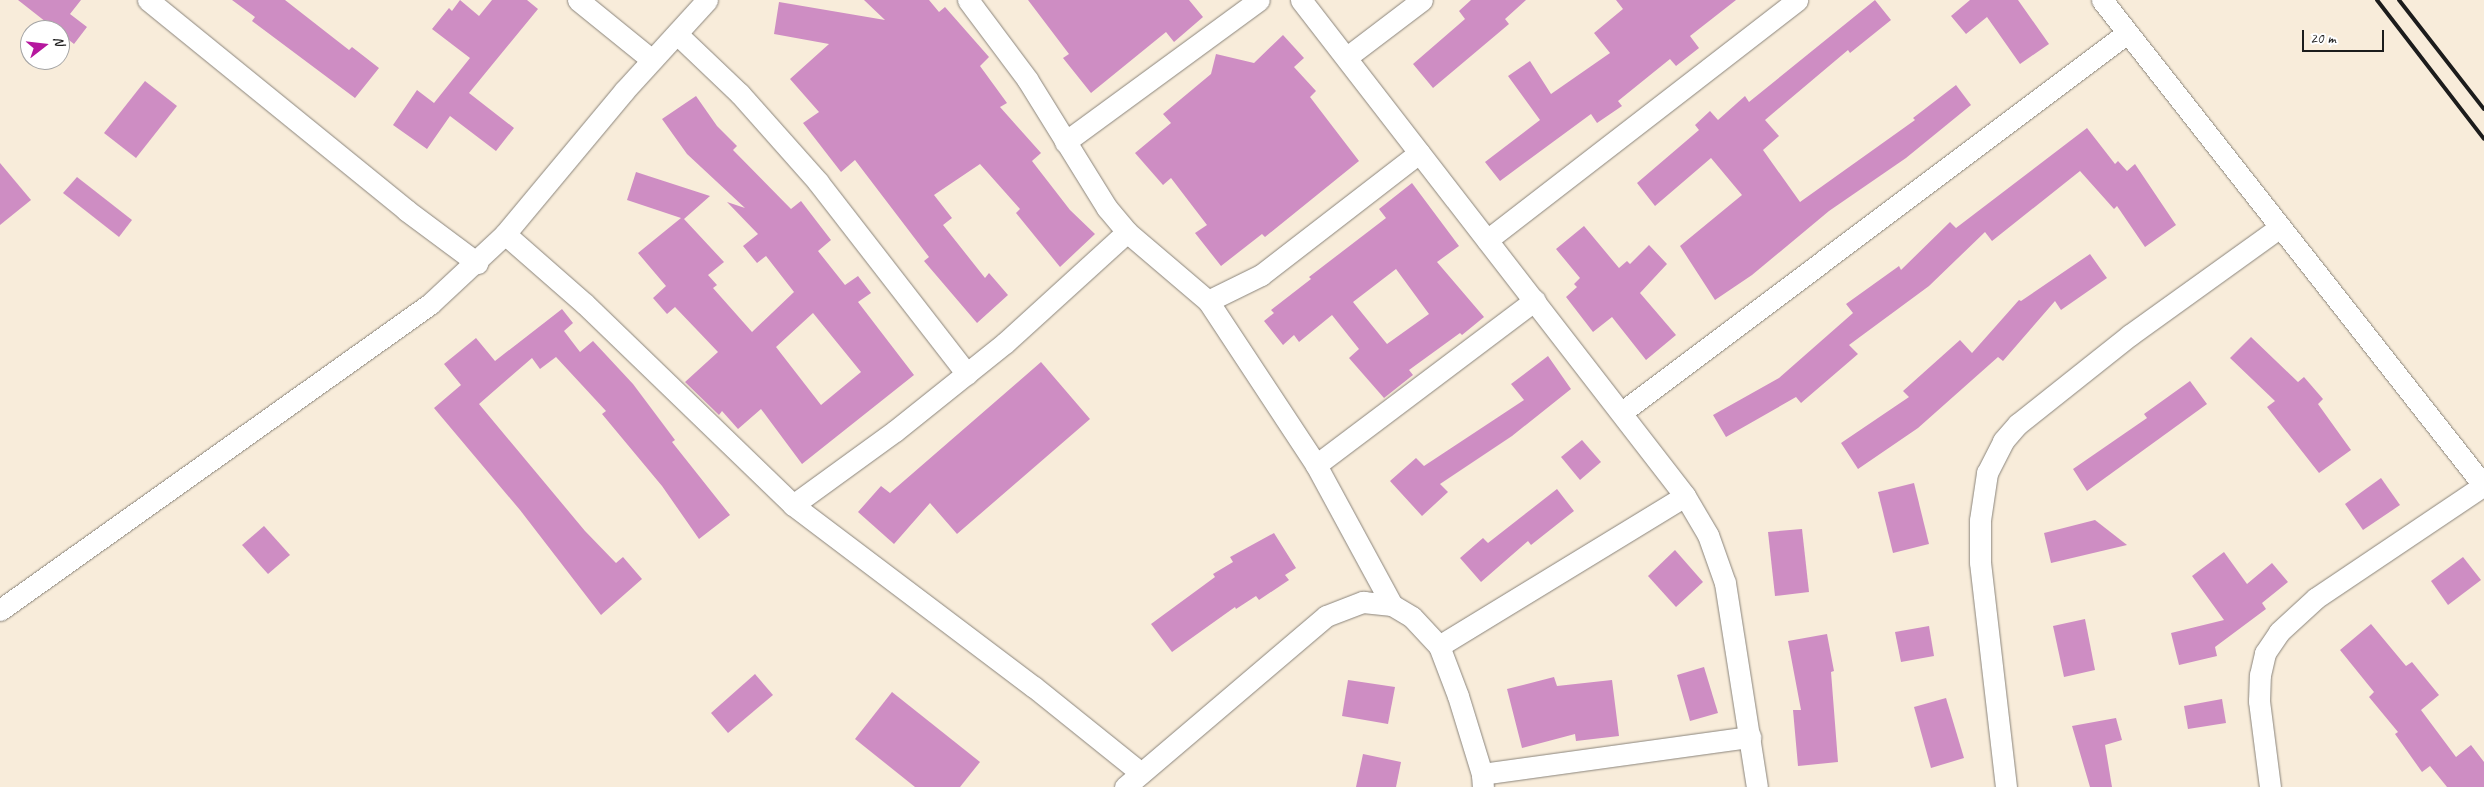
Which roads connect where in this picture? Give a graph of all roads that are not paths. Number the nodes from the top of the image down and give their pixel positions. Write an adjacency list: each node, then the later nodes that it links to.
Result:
1 (148, 0): 20 (street)
2 (578, 0): 13 (street)
3 (707, 0): 11 (street)
4 (968, 0): 14 (street)
5 (1259, 0): 14 (street)
6 (1301, 0): 12 (street)
7 (1422, 0): 12 (street)
8 (1797, 0): 19 (street)
9 (2102, 0): 10 (street)
10 (2127, 33): 16 (street); 24 (street)
11 (677, 34): 13 (street); 23 (street)
12 (1347, 57): 15 (street)
13 (652, 60): 18 (street)
14 (1065, 142): 17 (street)
15 (1419, 153): 19 (street); 22 (street)
16 (2279, 228): 26 (street); 37 (street)
17 (1127, 232): 22 (street); 23 (street)
18 (505, 234): 20 (street); 28 (street)
19 (1487, 240): 21 (street)
20 (477, 263): 30 (street)
21 (1535, 300): 24 (street); 25 (street)
22 (1208, 301): 25 (street)
23 (967, 374): 28 (street)
24 (1622, 412): 27 (street)
25 (1316, 465): 29 (street)
26 (2484, 486): 38 (street)
27 (1685, 496): 31 (street); 32 (street)
28 (793, 505): 33 (street)
29 (1392, 605): 31 (street); 33 (street)
30 (0, 610)
31 (1439, 646): 34 (street)
32 (1750, 737): 34 (street); 36 (street)
33 (1141, 773): 35 (street)
34 (1482, 780)
35 (1125, 787)
36 (1757, 787)
37 (2006, 787)
38 (2270, 787)

